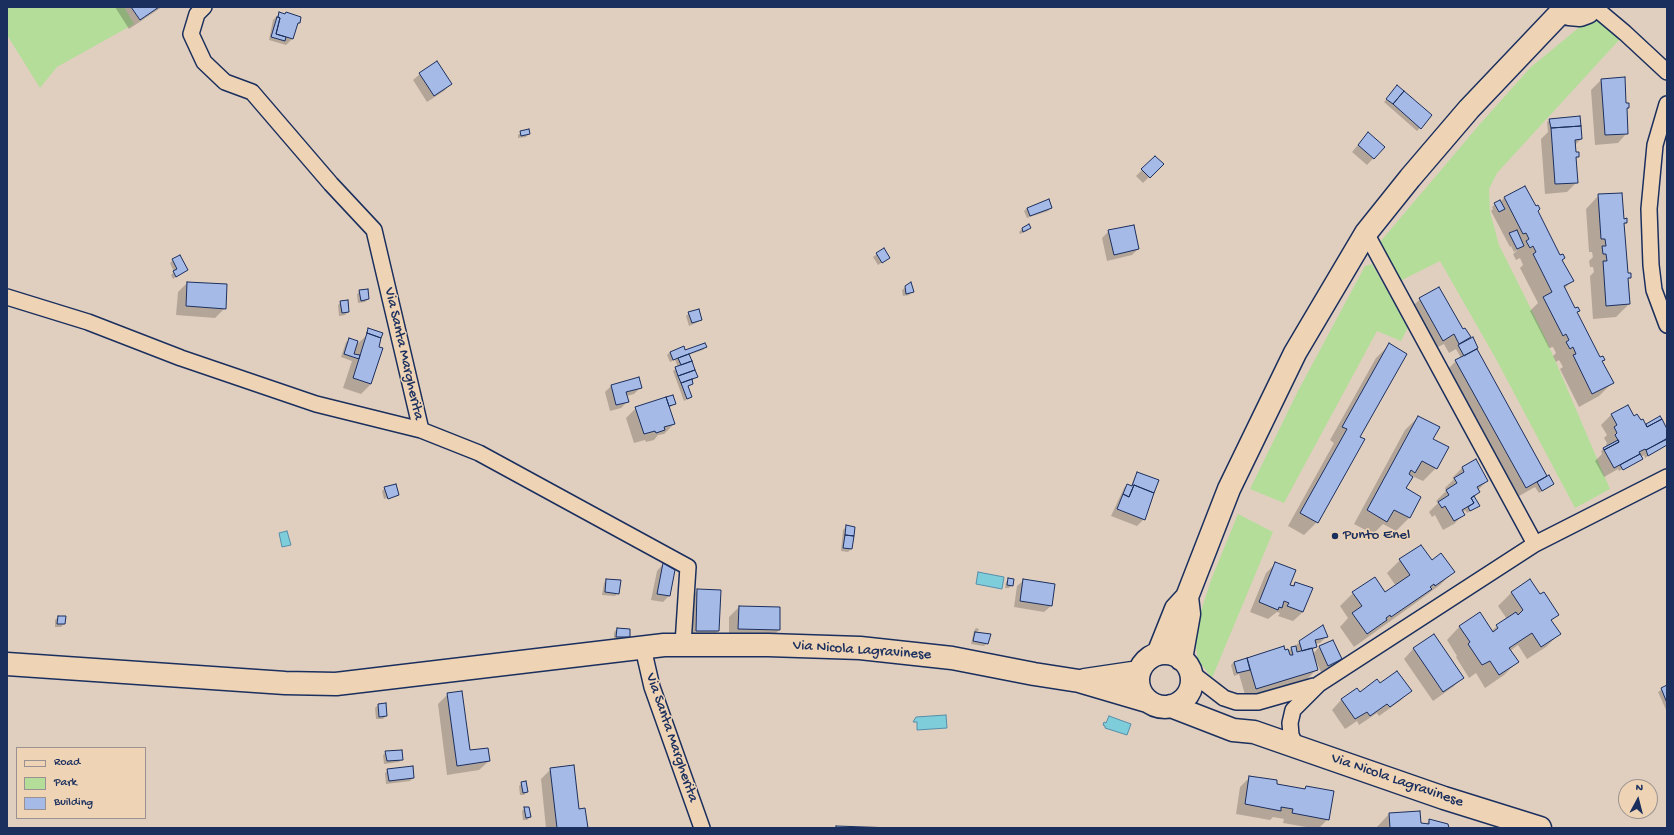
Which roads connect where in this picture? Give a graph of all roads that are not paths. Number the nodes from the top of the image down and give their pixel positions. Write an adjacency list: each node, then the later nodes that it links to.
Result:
1 (204, 7): 9 (street, Via Santa Margherita)
2 (1593, 7): 3 (street); 4 (street)
3 (1562, 9): 6 (street)
4 (1667, 72)
5 (1667, 104): 8 (street)
6 (1366, 234): 11 (street); 12 (street)
7 (7, 297): 9 (street)
8 (1667, 325)
9 (421, 430): 13 (street, Via Santa Margherita)
10 (1667, 477): 11 (street)
11 (1535, 544): 20 (street)
12 (1187, 597): 15 (street); 17 (street)
13 (683, 644): 14 (street, Via Nicola Lagravinese); 19 (street, Via Nicola Lagravinese)
14 (643, 648): 16 (street, Via Nicola Lagravinese); 24 (street, Via Santa Margherita)
15 (1158, 654): 17 (street); 18 (street)
16 (7, 664)
17 (1185, 665): 20 (street); 21 (street)
18 (1139, 672): 19 (street, Via Nicola Lagravinese); 22 (street)
19 (1079, 681): 22 (street, Via Nicola Lagravinese)
20 (1319, 684): 23 (street)
21 (1179, 700): 22 (street); 23 (street, Via Nicola Lagravinese)
22 (1147, 701)
23 (1296, 746): 25 (street, Via Nicola Lagravinese)
24 (702, 828)
25 (1540, 828)

